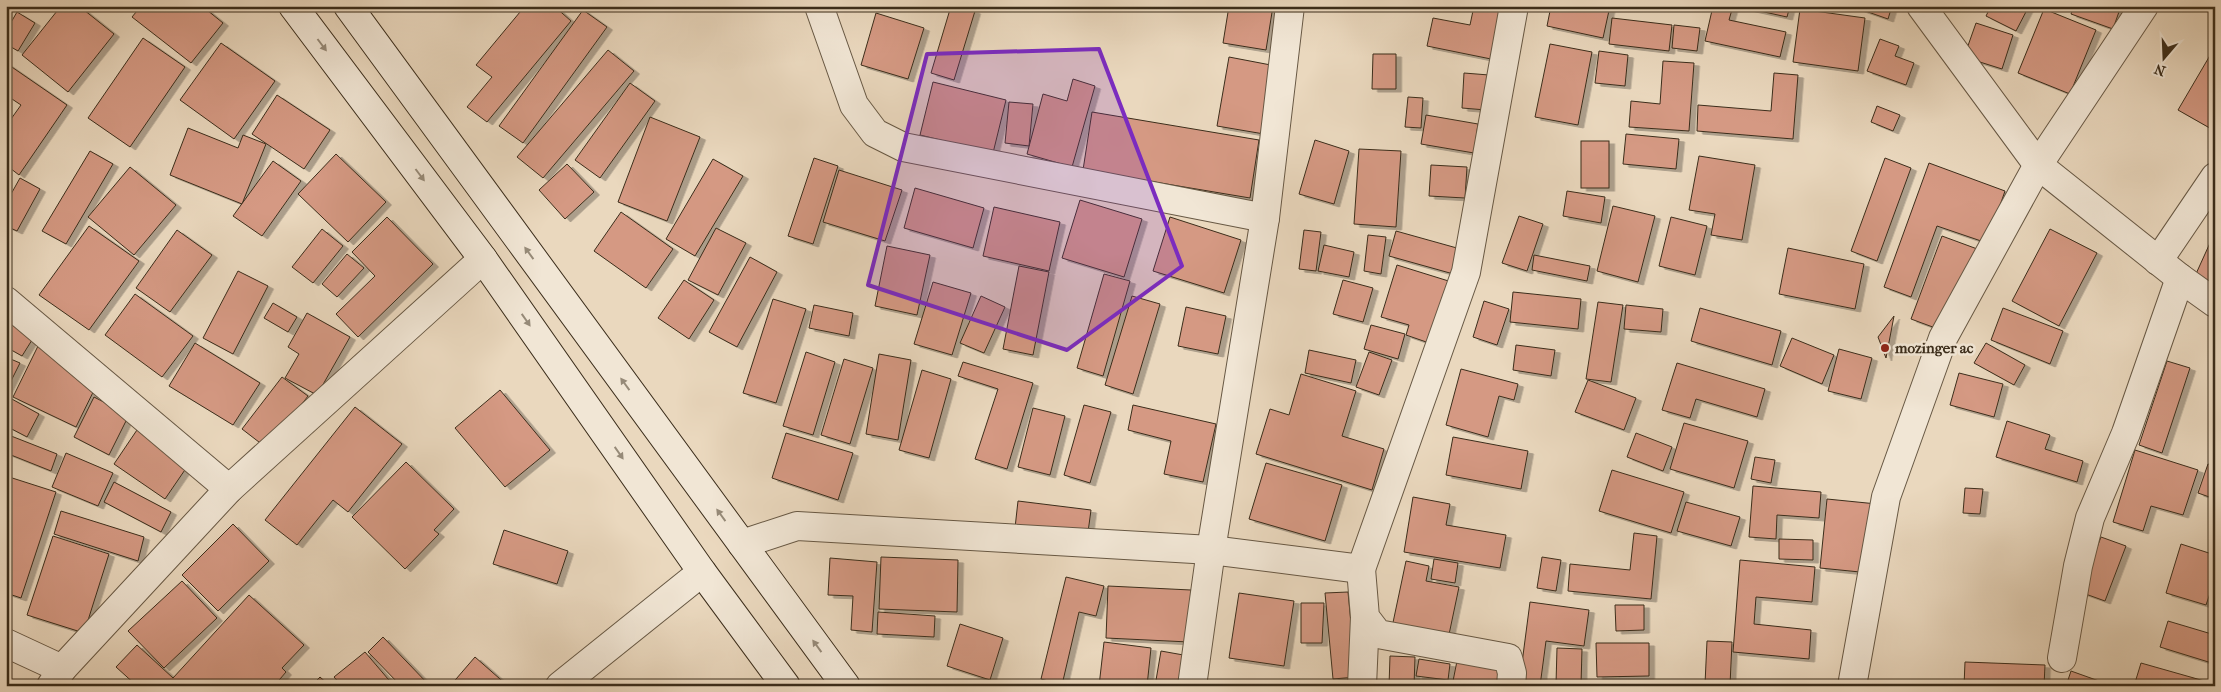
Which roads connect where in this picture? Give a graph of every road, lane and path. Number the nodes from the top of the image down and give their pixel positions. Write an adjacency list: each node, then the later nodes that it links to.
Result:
1 (293, 6): 11 (street, one-way to 11)
2 (819, 6): 10 (street)
3 (1290, 6): 10 (street)
4 (1514, 6): 19 (street)
5 (1921, 6): 8 (street)
6 (2144, 6): 8 (street)
7 (351, 7): 17 (street, one-way to 7)
8 (2038, 165): 12 (street); 31 (street)
9 (2215, 178): 12 (street)
10 (1265, 218): 18 (street)
11 (483, 259): 16 (street); 20 (street, one-way to 20)
12 (2158, 261): 13 (street)
13 (2180, 278): 15 (street); 23 (street)
14 (6, 301): 16 (street)
15 (2215, 303)
16 (229, 489): 24 (street)
17 (742, 544): 18 (street); 27 (street, one-way to 17)
18 (1211, 550): 19 (street); 28 (street)
19 (1361, 569): 21 (street)
20 (702, 572): 25 (street); 26 (street)
21 (1365, 617): 29 (street); 30 (street)
22 (6, 643): 24 (street)
23 (2062, 658)
24 (56, 678)
25 (560, 686)
26 (786, 686)
27 (846, 686)
28 (1192, 686)
29 (1362, 686)
30 (1511, 686)
31 (1852, 686)

